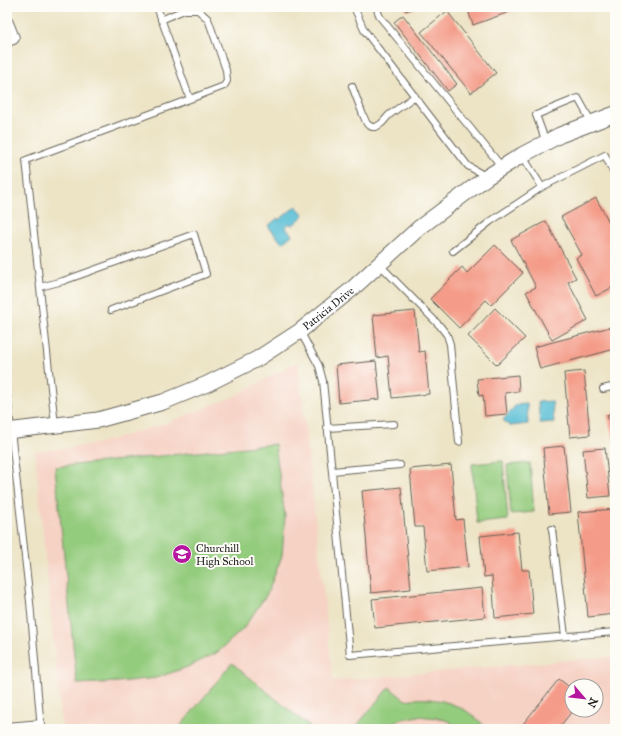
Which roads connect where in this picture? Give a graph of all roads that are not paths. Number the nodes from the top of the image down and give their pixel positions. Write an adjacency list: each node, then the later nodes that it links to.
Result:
1 (157, 7): 4 (lane)
2 (354, 7): 8 (lane)
3 (376, 7): 14 (lane)
4 (162, 20): 9 (lane); 9 (lane)
5 (7, 23): 6 (street)
6 (10, 39)
7 (352, 86): 8 (lane)
8 (415, 96): 16 (lane)
9 (190, 99): 20 (lane)
10 (615, 114): 11 (street, Patricia Drive)
11 (592, 123): 12 (street, Patricia Drive); 12 (lane)
12 (546, 142): 13 (street, Patricia Drive)
13 (522, 155): 14 (street, Patricia Drive); 17 (lane)
14 (502, 167): 16 (street, Patricia Drive)
15 (615, 176): 17 (lane)
16 (487, 177): 19 (street, Patricia Drive)
17 (542, 187): 18 (lane)
18 (452, 251)
19 (379, 264): 22 (street, Patricia Drive); 30 (lane)
20 (40, 287): 21 (lane); 27 (lane)
21 (111, 310)
22 (300, 331): 27 (street, Patricia Drive); 28 (lane)
23 (615, 386): 24 (lane)
24 (603, 390)
25 (7, 394): 29 (lane)
26 (394, 424): 28 (lane)
27 (55, 425): 29 (street, Patricia Drive)
28 (327, 428): 32 (lane)
29 (9, 431): 37 (lane)
30 (459, 442)
31 (400, 465): 32 (lane)
32 (332, 471): 35 (lane)
33 (552, 529): 35 (lane)
34 (615, 632): 35 (lane)
35 (565, 636)
36 (7, 726): 37 (lane)
37 (41, 726)

